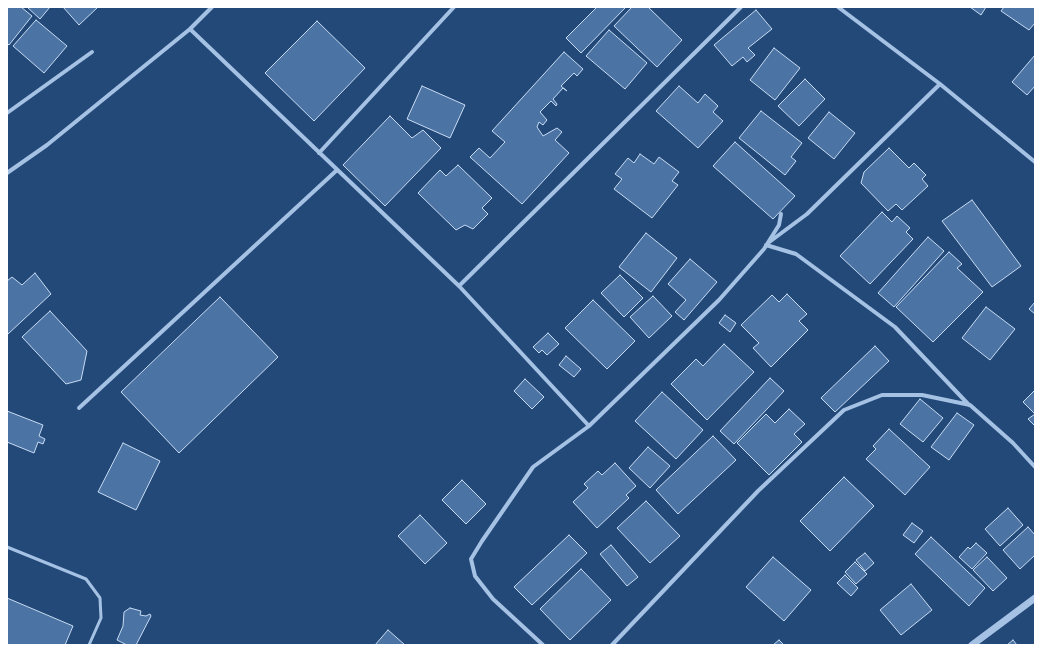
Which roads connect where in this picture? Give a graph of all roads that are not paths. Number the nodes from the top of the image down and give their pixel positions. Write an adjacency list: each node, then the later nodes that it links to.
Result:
1 (212, 7): 5 (street)
2 (454, 7): 9 (street)
3 (741, 7): 15 (street)
4 (838, 7): 7 (street)
5 (190, 29): 9 (street); 12 (street)
6 (92, 52): 8 (street)
7 (940, 84): 10 (street); 14 (street)
8 (7, 113)
9 (319, 153): 11 (street)
10 (1035, 162)
11 (337, 170): 15 (street); 17 (street)
12 (7, 172)
13 (781, 214): 14 (street)
14 (766, 245): 16 (street); 18 (street)
15 (459, 286): 18 (street)
16 (970, 405): 19 (street); 24 (street)
17 (79, 408)
18 (589, 426): 23 (street)
19 (1035, 467)
20 (7, 547): 22 (lane)
21 (1035, 598): 25 (street)
22 (89, 645)
23 (543, 645)
24 (612, 645)
25 (972, 645)

